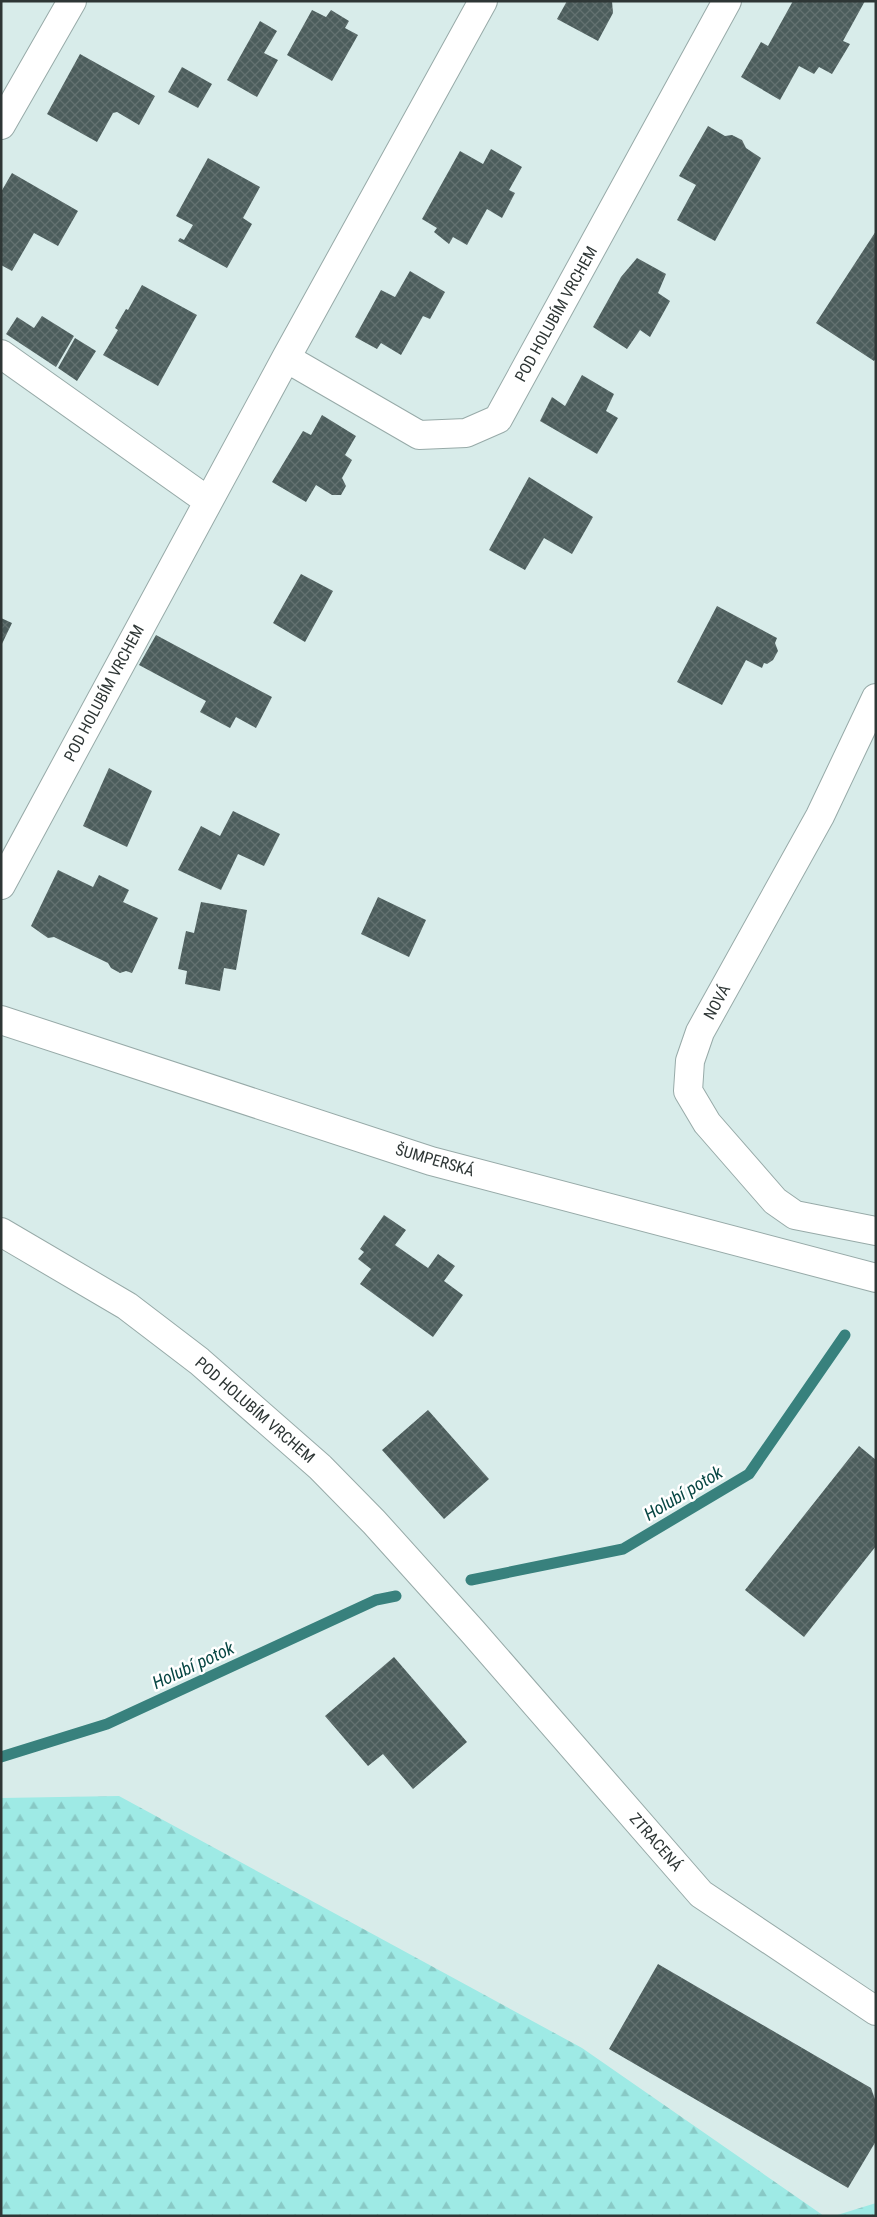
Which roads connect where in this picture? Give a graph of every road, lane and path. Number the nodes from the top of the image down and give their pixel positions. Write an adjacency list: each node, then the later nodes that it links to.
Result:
1 (72, 1): 4 (street)
2 (483, 1): 6 (street, POD HOLUBÍM VRCHEM)
3 (727, 1): 6 (street, POD HOLUBÍM VRCHEM)
4 (1, 125)
5 (1, 354): 7 (street)
6 (286, 358): 7 (street, POD HOLUBÍM VRCHEM)
7 (208, 501): 9 (street, POD HOLUBÍM VRCHEM)
8 (876, 698): 11 (street, NOVÁ)
9 (1, 885)
10 (1, 1020): 13 (street, ŠUMPERSKÁ)
11 (876, 1231)
12 (1, 1232): 14 (street, POD HOLUBÍM VRCHEM)
13 (876, 1278)
14 (472, 1632): 15 (street, ZTRACENÁ)
15 (876, 2011)

